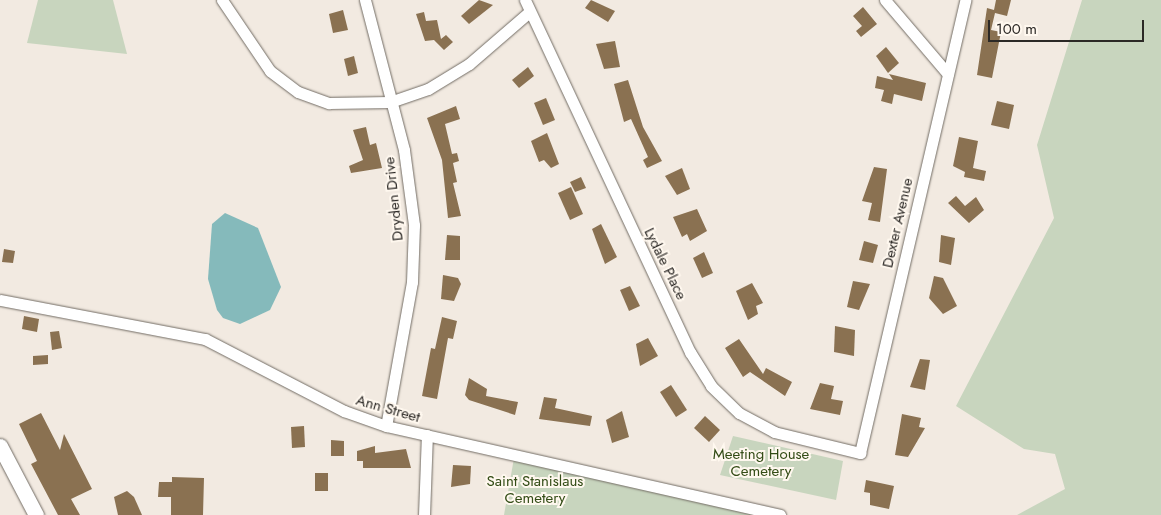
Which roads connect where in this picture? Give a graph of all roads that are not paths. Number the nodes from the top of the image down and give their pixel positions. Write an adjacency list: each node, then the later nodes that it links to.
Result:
1 (222, 0): 8 (street)
2 (365, 0): 8 (street, Dryden Drive)
3 (525, 0): 6 (street, Lydale Place)
4 (885, 0): 7 (street)
5 (965, 0): 7 (street, Dexter Avenue)
6 (528, 14): 8 (street); 13 (street, Lydale Place)
7 (948, 74): 13 (street, Dexter Avenue)
8 (390, 102): 10 (street, Dryden Drive)
9 (0, 300): 10 (street, Ann Street)
10 (386, 426): 11 (street, Ann Street)
11 (427, 435): 15 (street); 16 (street, Ann Street)
12 (0, 447): 14 (main road)
13 (860, 453)
14 (36, 515)
15 (424, 515)
16 (780, 515)

